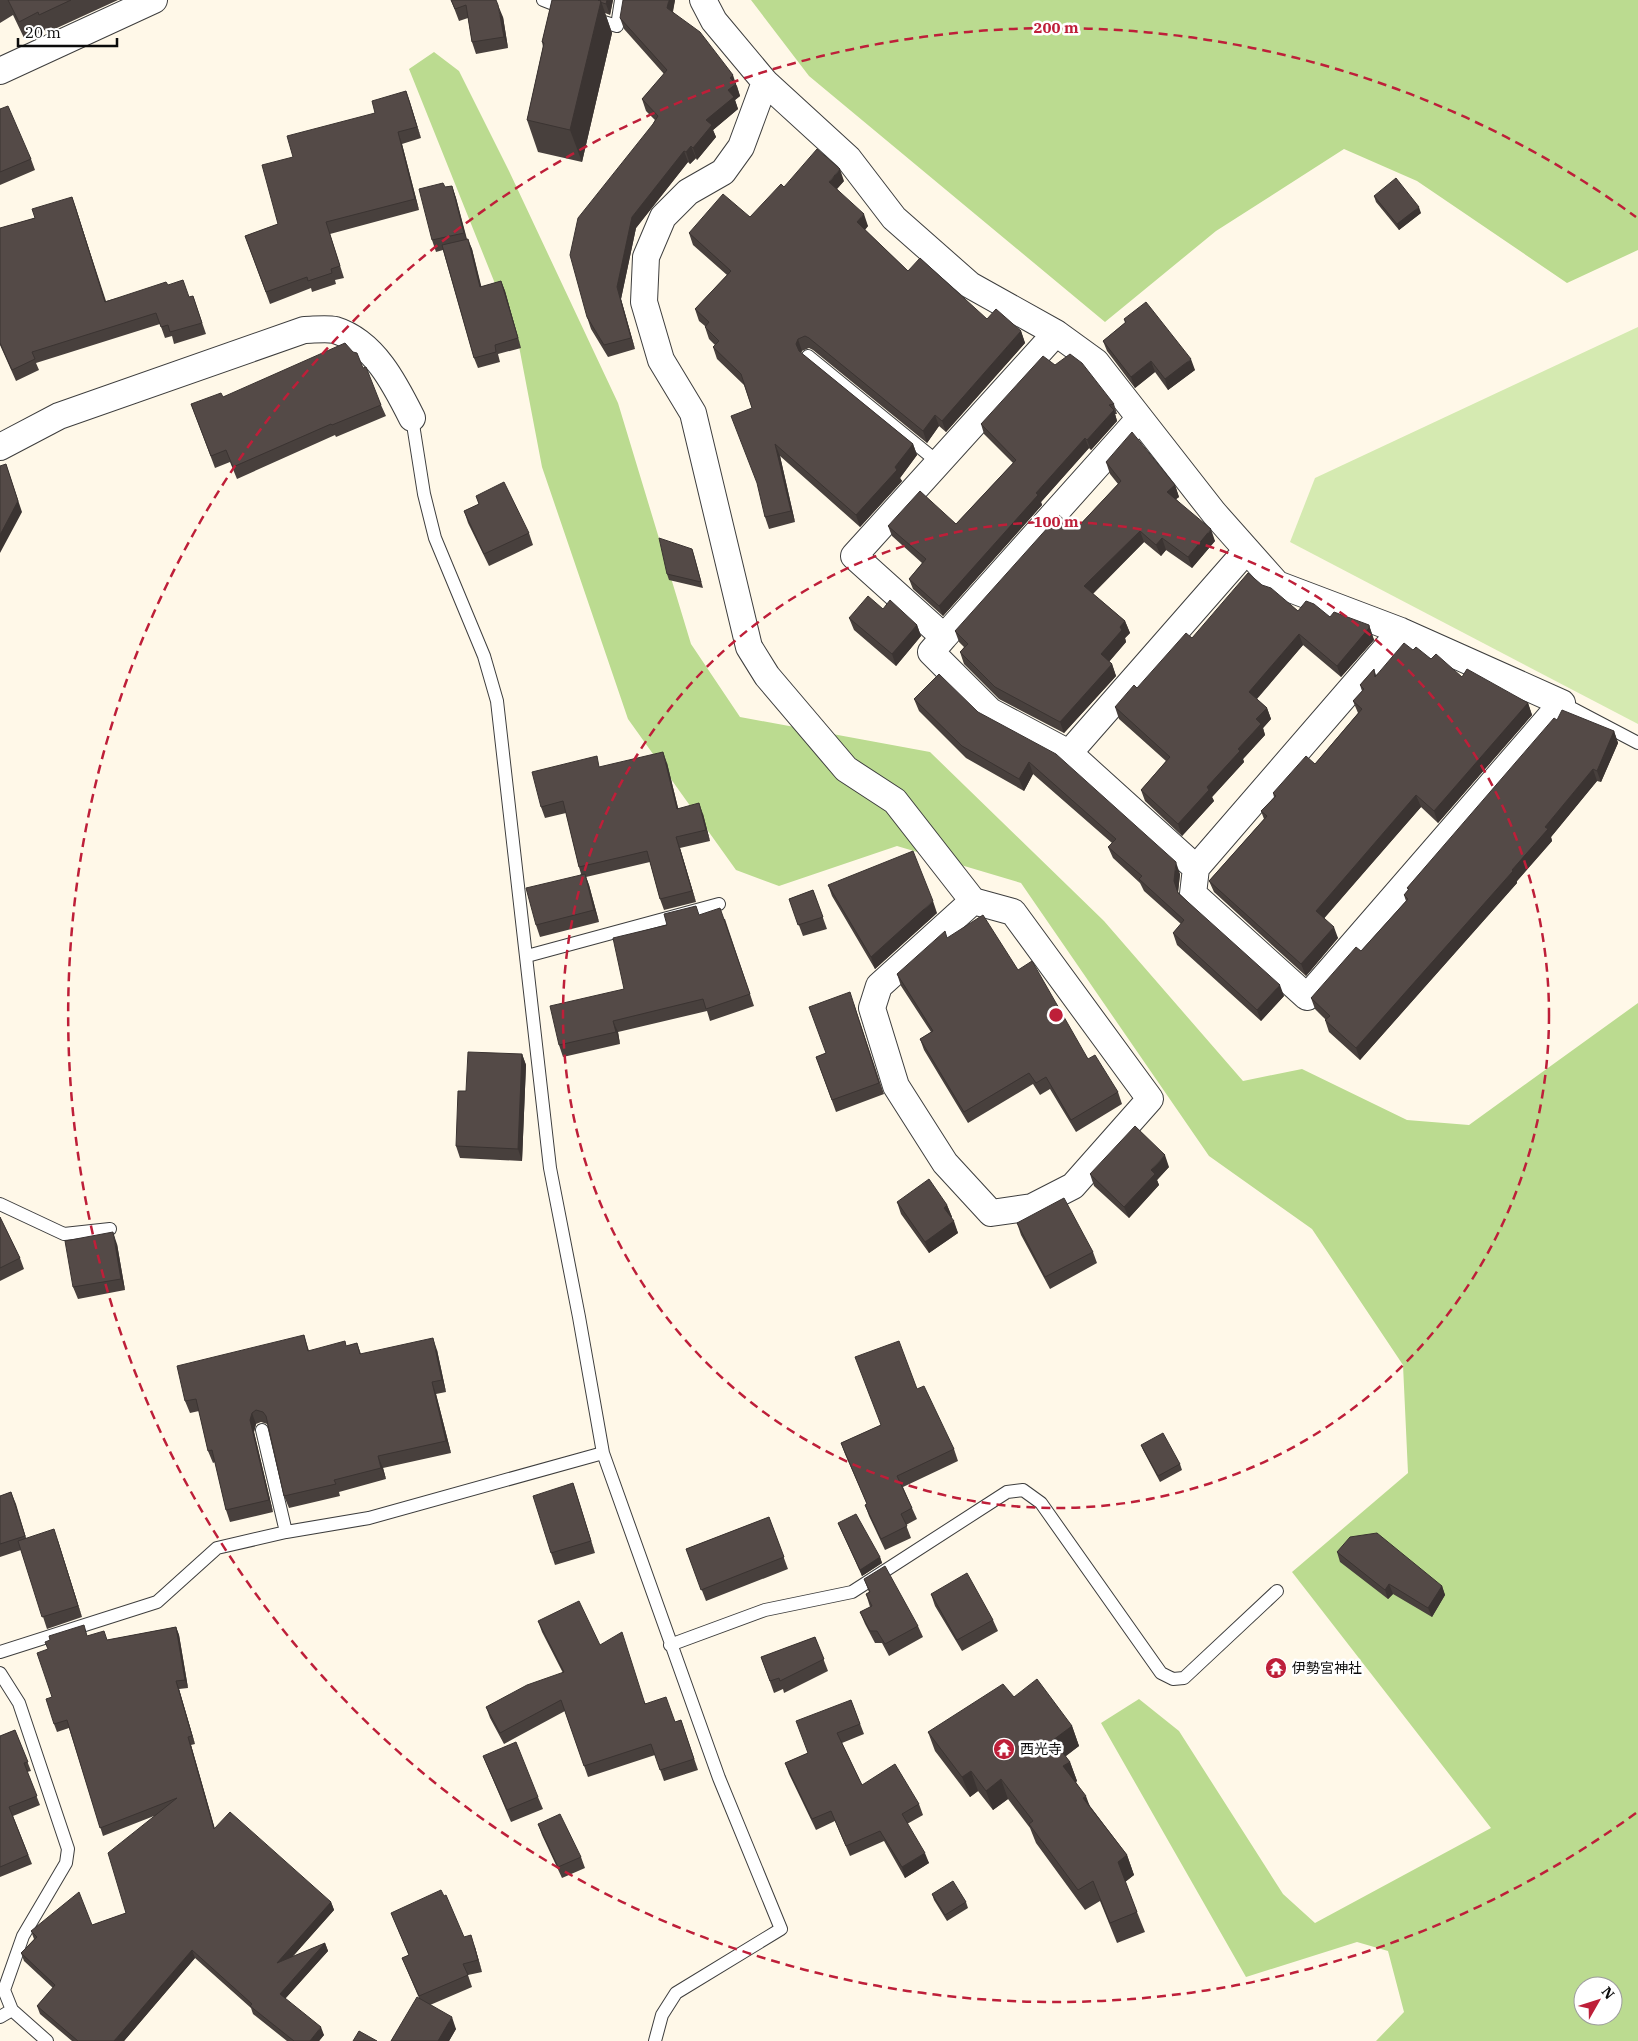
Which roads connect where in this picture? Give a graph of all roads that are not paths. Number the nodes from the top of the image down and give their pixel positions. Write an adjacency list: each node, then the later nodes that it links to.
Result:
1 (154, 0): 5 (street)
2 (543, 0): 3 (lane)
3 (621, 0)
4 (703, 0): 6 (street)
5 (0, 71)
6 (765, 82): 7 (street); 20 (street)
7 (1056, 333): 10 (street); 12 (street)
8 (808, 356): 12 (lane)
9 (412, 418): 11 (street); 22 (lane)
10 (1139, 419): 13 (street); 15 (street)
11 (0, 447)
12 (939, 463): 15 (street)
13 (1246, 551): 14 (street); 18 (street)
14 (1401, 631): 16 (street); 19 (street)
15 (944, 637): 18 (street)
16 (1562, 704): 17 (lane); 19 (street)
17 (1638, 743)
18 (1069, 753): 19 (street)
19 (1196, 868)
20 (973, 901): 20 (street)
21 (718, 904): 22 (lane)
22 (527, 956): 26 (lane)
23 (0, 1204): 24 (lane)
24 (110, 1229)
25 (262, 1430): 27 (lane)
26 (603, 1453): 27 (lane); 29 (lane)
27 (286, 1532): 30 (lane)
28 (1277, 1592): 29 (lane)
29 (670, 1645): 35 (lane)
30 (0, 1652)
31 (0, 1673): 32 (lane)
32 (12, 2010): 33 (lane); 34 (lane)
33 (0, 2017)
34 (47, 2041)
35 (655, 2041)

